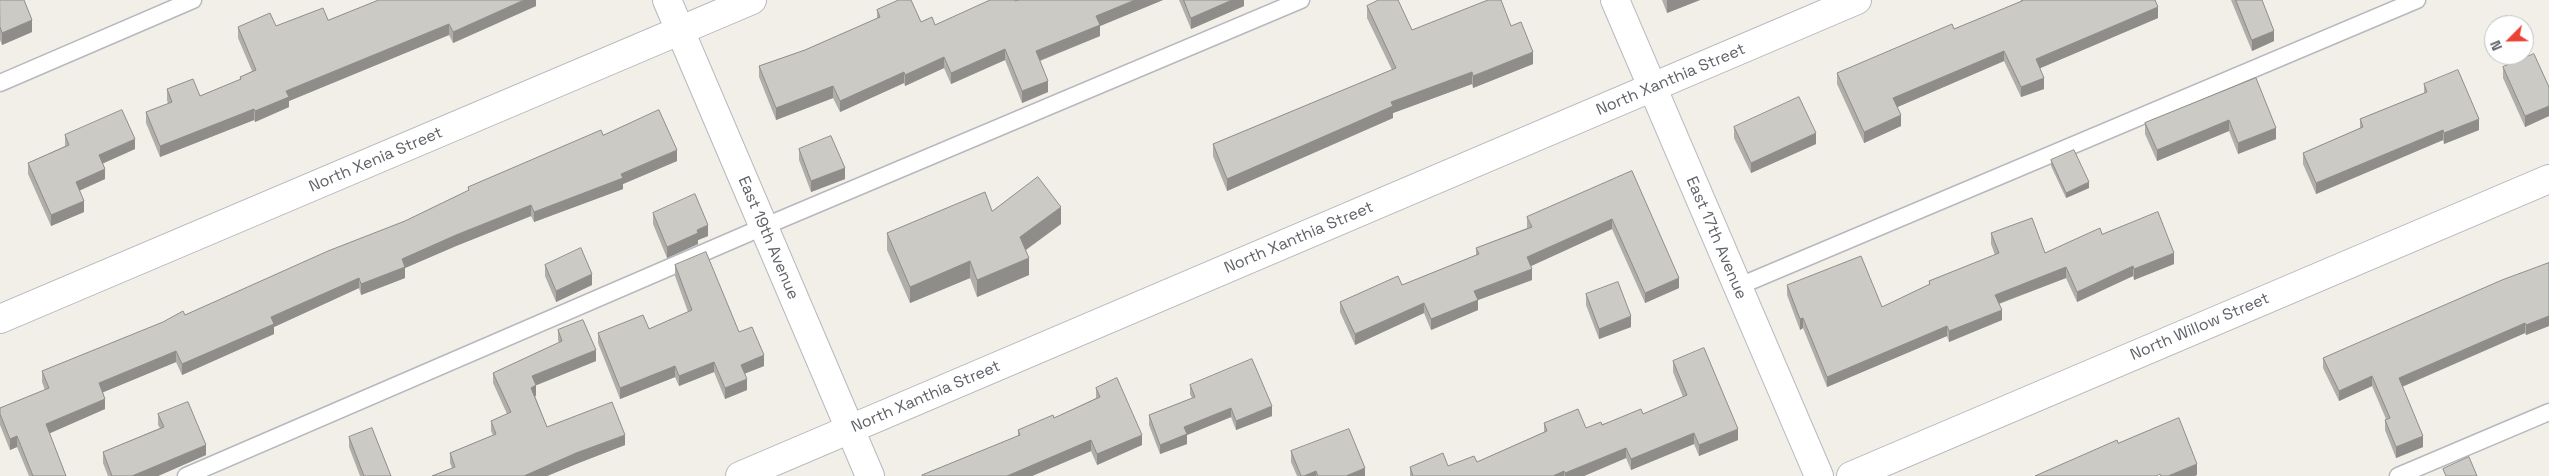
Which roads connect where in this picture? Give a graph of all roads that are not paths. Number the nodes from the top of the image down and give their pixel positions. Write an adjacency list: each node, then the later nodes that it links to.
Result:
1 (193, 0): 9 (lane)
2 (667, 0): 8 (street, East 19th Avenue)
3 (752, 0): 8 (street, North Xenia Street)
4 (1301, 0): 12 (lane)
5 (1614, 0): 10 (street, East 17th Avenue)
6 (1858, 0): 10 (street, North Xanthia Street)
7 (2416, 0): 13 (lane)
8 (680, 31): 12 (street, East 19th Avenue); 14 (street, North Xenia Street)
9 (0, 82)
10 (1652, 88): 13 (street, East 17th Avenue); 16 (street, North Xanthia Street)
11 (2549, 179): 21 (street, North Willow Street)
12 (763, 227): 16 (street, East 19th Avenue); 17 (lane)
13 (1737, 287): 20 (street, East 17th Avenue)
14 (0, 319)
15 (2549, 412): 22 (lane)
16 (850, 430): 18 (street, North Xanthia Street); 19 (street, East 19th Avenue)
17 (186, 476)
18 (740, 476)
19 (870, 476)
20 (1819, 476)
21 (1851, 476)
22 (2398, 476)

